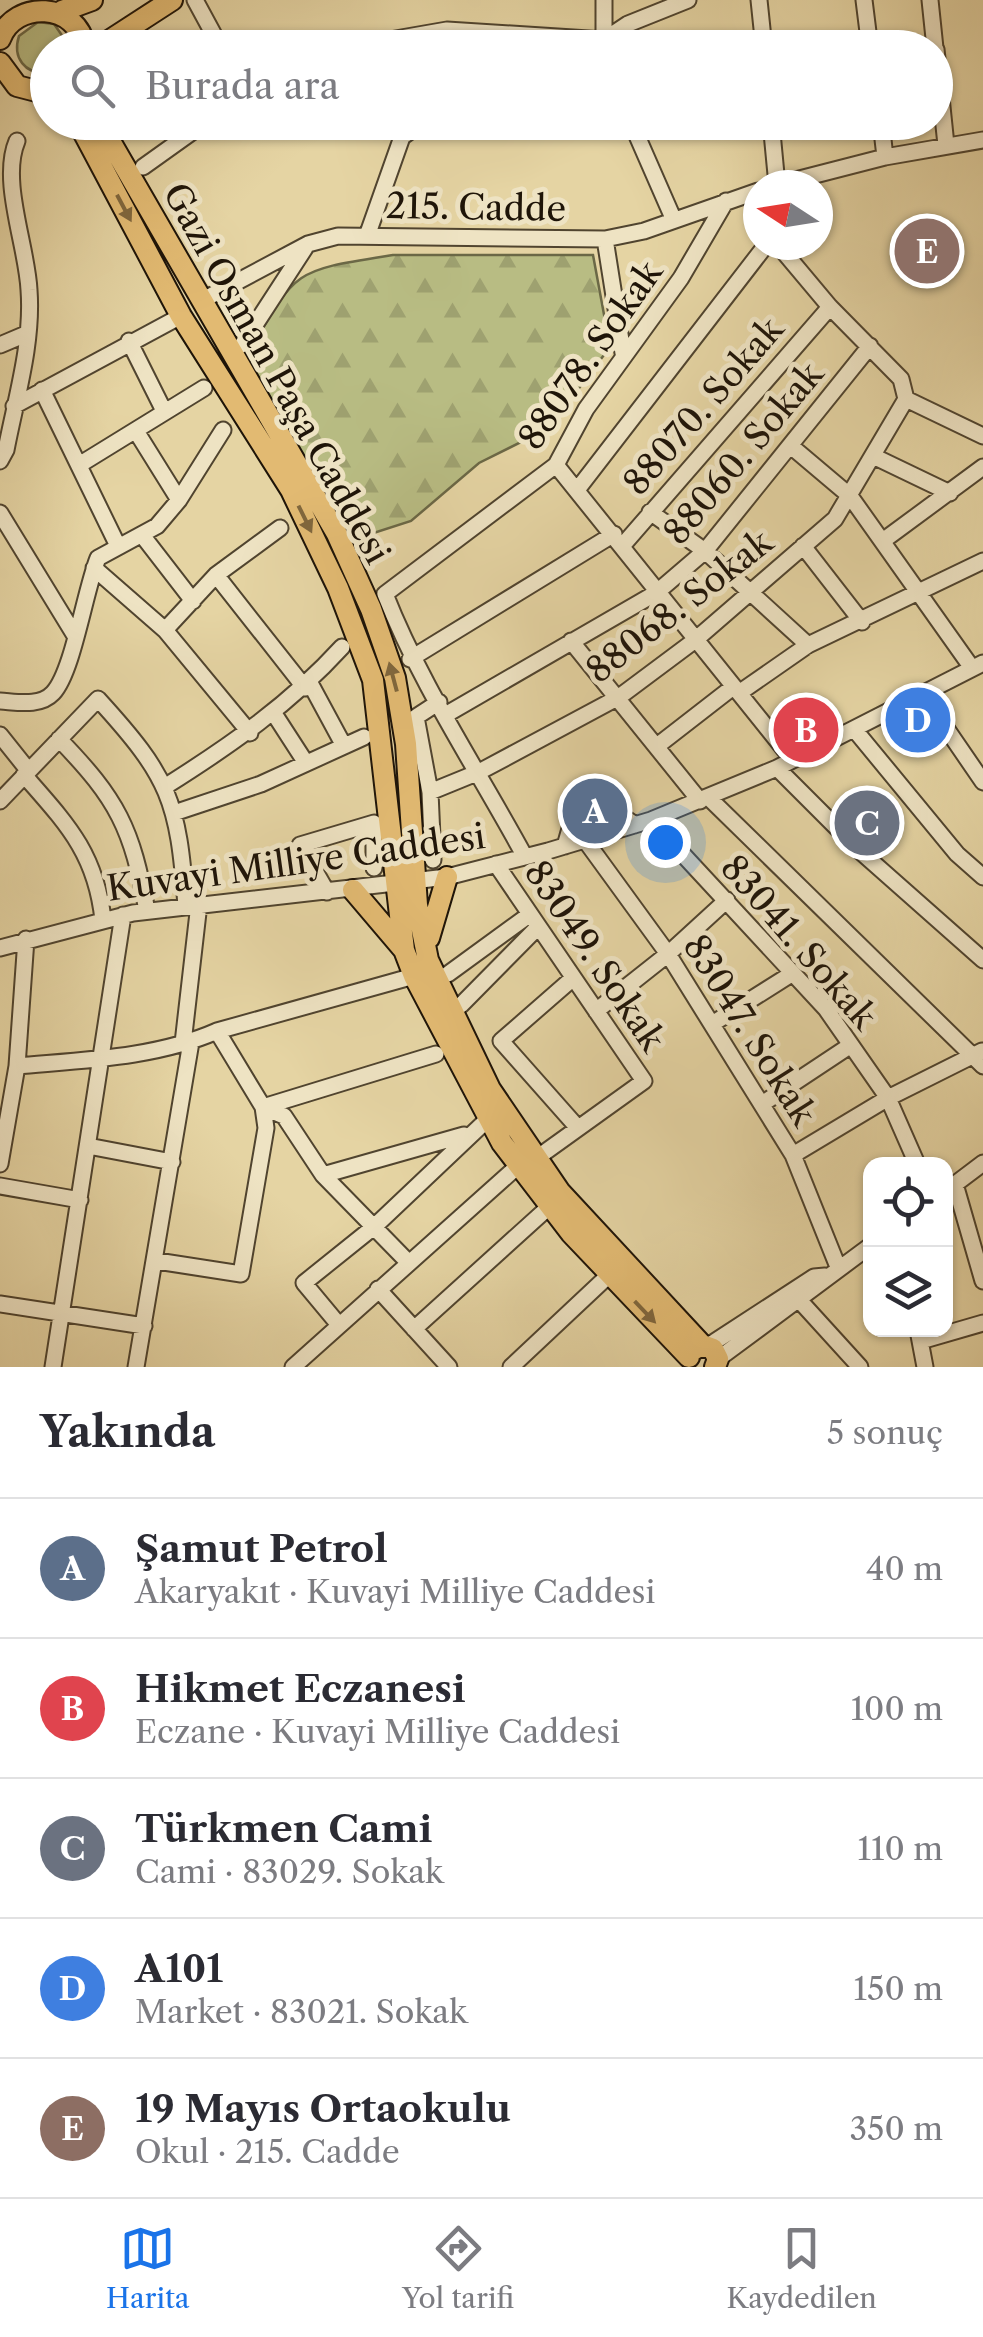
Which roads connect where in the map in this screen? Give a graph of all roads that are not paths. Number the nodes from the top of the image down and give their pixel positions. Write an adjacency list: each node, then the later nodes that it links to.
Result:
1 (92, 0): 9 (main road)
2 (172, 0): 12 (main road)
3 (195, 0): 13 (street)
4 (604, 0): 14 (street)
5 (688, 0): 15 (street)
6 (759, 0): 16 (street)
7 (864, 0): 17 (street)
8 (930, 0): 18 (street)
9 (53, 6): 10 (main road); 11 (main road)
10 (7, 10): 19 (main road)
11 (80, 30)
12 (126, 30)
13 (211, 30)
14 (601, 30)
15 (620, 30)
16 (762, 30)
17 (868, 30)
18 (933, 30)
19 (0, 40)
20 (0, 63): 21 (main road)
21 (30, 90)
22 (30, 96): 23 (main road)
23 (0, 100)
24 (88, 140): 49 (main road, Gazi Osman Paşa Caddesi, one-way to 49)
25 (108, 140): 47 (main road, Gazi Osman Paşa Caddesi)
26 (181, 140): 36 (street)
27 (401, 140): 42 (street)
28 (639, 140): 41 (street)
29 (772, 140): 37 (street)
30 (883, 140): 35 (street)
31 (945, 140): 34 (street)
32 (983, 140): 34 (street)
33 (17, 142): 50 (street)
34 (946, 145): 35 (street)
35 (885, 157): 38 (street)
36 (143, 167)
37 (775, 170)
38 (833, 170)
39 (743, 197): 40 (street, 215. Cadde)
40 (726, 201): 41 (street, 215. Cadde); 55 (street, 88078. Sokak)
41 (673, 218): 43 (street, 215. Cadde)
42 (367, 236): 43 (street, 215. Cadde); 44 (street, 215. Cadde)
43 (605, 238): 55 (street)
44 (308, 244): 47 (street, 215. Cadde); 53 (street)
45 (754, 260): 70 (street)
46 (791, 260): 48 (street)
47 (201, 301): 132 (main road, Gazi Osman Paşa Caddesi, one-way to 47)
48 (830, 307): 54 (street); 74 (street, 88070. Sokak)
49 (181, 316): 51 (street); 132 (main road, Gazi Osman Paşa Caddesi, one-way to 132)
50 (26, 334): 52 (street); 59 (street)
51 (129, 341): 57 (street); 60 (street)
52 (0, 345)
53 (242, 345)
54 (870, 346): 58 (street); 64 (street, 88060. Sokak)
55 (624, 353): 68 (street, 88078. Sokak)
56 (204, 388): 60 (street)
57 (42, 390): 59 (street); 67 (street)
58 (906, 399): 63 (street); 65 (street, 88068. Sokak)
59 (14, 406): 66 (street)
60 (164, 411): 62 (street)
61 (223, 430): 73 (street)
62 (136, 431): 67 (street); 73 (street)
63 (983, 436)
64 (792, 448): 72 (street); 82 (street, 88060. Sokak)
65 (873, 456): 71 (street); 72 (street, 88068. Sokak)
66 (0, 461)
67 (79, 465): 80 (street)
68 (556, 465): 70 (street); 97 (street, 88078. Sokak)
69 (983, 467): 71 (street)
70 (577, 490): 78 (street)
71 (950, 493): 79 (street)
72 (850, 496): 79 (street); 81 (street, 88068. Sokak)
73 (180, 500): 77 (street)
74 (650, 512): 78 (street, 88070. Sokak); 82 (street)
75 (0, 513): 92 (street)
76 (280, 528): 85 (street)
77 (142, 535): 80 (street); 89 (street)
78 (618, 540): 88 (street); 97 (street, 88070. Sokak)
79 (884, 540): 87 (street)
80 (118, 546): 84 (street)
81 (803, 546): 86 (street, 88068. Sokak); 90 (street)
82 (704, 551): 86 (street); 88 (street, 88060. Sokak)
83 (983, 561): 87 (street)
84 (94, 568): 91 (street); 92 (street)
85 (216, 575): 89 (street); 99 (street)
86 (747, 592): 93 (street, 88068. Sokak); 95 (street)
87 (920, 592): 90 (street); 98 (street)
88 (656, 593): 93 (street); 94 (street, 88060. Sokak)
89 (193, 601): 91 (street)
90 (862, 622): 95 (street)
91 (165, 630): 107 (street)
92 (74, 634): 103 (street)
93 (694, 641): 100 (street); 102 (street, 88068. Sokak)
94 (572, 642): 102 (street); 104 (street, 88060. Sokak)
95 (808, 645): 100 (street)
96 (342, 647): 99 (street)
97 (410, 659): 104 (street)
98 (977, 666): 101 (street, Kuvayi Milliye Caddesi)
99 (308, 685): 105 (street); 111 (street)
100 (736, 690): 112 (street); 114 (street)
101 (922, 692): 106 (street, Kuvayi Milliye Caddesi); 117 (street)
102 (619, 697): 112 (street); 116 (street, 88068. Sokak)
103 (1, 698)
104 (443, 708): 116 (street); 119 (street)
105 (273, 712): 107 (street); 113 (street)
106 (854, 729): 114 (street, Kuvayi Milliye Caddesi); 131 (street)
107 (250, 733): 118 (street)
108 (0, 735): 115 (street)
109 (364, 737): 111 (street)
110 (59, 739): 115 (street); 118 (street); 137 (street)
111 (344, 746): 113 (street)
112 (657, 746): 120 (street)
113 (306, 763): 122 (street)
114 (785, 764): 120 (street, Kuvayi Milliye Caddesi); 145 (street)
115 (26, 772): 121 (street); 139 (street)
116 (480, 772): 119 (street, 88068. Sokak); 126 (street)
117 (980, 772)
118 (166, 786): 122 (street)
119 (430, 792): 127 (street)
120 (705, 800): 123 (street, Kuvayi Milliye Caddesi); 158 (street)
121 (0, 801)
122 (174, 813): 136 (street)
123 (643, 823): 124 (street, Kuvayi Milliye Caddesi); 125 (street); 135 (street, 83041. Sokak)
124 (585, 840): 125 (street, Kuvayi Milliye Caddesi); 144 (street, 83047. Sokak)
125 (565, 846): 126 (street, Kuvayi Milliye Caddesi)
126 (526, 857): 128 (street, Kuvayi Milliye Caddesi)
127 (433, 860)
128 (496, 864): 130 (street, Kuvayi Milliye Caddesi); 140 (street, 83049. Sokak)
129 (374, 868): 134 (street)
130 (446, 877): 132 (street, Kuvayi Milliye Caddesi); 146 (main road)
131 (983, 877)
132 (406, 883): 133 (street, Kuvayi Milliye Caddesi); 143 (main road, Gazi Osman Paşa Caddesi); 146 (main road, Gazi Osman Paşa Caddesi)
133 (353, 890): 134 (street, Kuvayi Milliye Caddesi); 143 (main road)
134 (328, 892): 136 (street, Kuvayi Milliye Caddesi)
135 (727, 900): 144 (street); 147 (street, 83041. Sokak)
136 (193, 905): 137 (street, Kuvayi Milliye Caddesi); 154 (street)
137 (147, 911): 138 (street, Kuvayi Milliye Caddesi)
138 (123, 916): 139 (street, Kuvayi Milliye Caddesi); 159 (street)
139 (103, 920): 141 (street, Kuvayi Milliye Caddesi)
140 (533, 921): 148 (street); 149 (street, 83049. Sokak); 150 (street)
141 (26, 940): 142 (street, Kuvayi Milliye Caddesi); 160 (street)
142 (0, 948)
143 (404, 950): 146 (main road, Gazi Osman Paşa Caddesi)
144 (668, 954): 151 (street); 152 (street, 83047. Sokak)
145 (983, 960)
146 (421, 968): 153 (street); 164 (main road, Gazi Osman Paşa Caddesi); 171 (main road, Gazi Osman Paşa Caddesi)
147 (793, 973): 152 (street); 155 (street, 83041. Sokak)
148 (448, 974)
149 (572, 980): 151 (street, 83049. Sokak); 165 (street)
150 (461, 1005)
151 (596, 1011): 165 (street, 83049. Sokak)
152 (712, 1024): 162 (street, 83047. Sokak)
153 (218, 1031): 154 (street); 163 (street)
154 (187, 1043): 159 (street); 170 (street)
155 (850, 1044): 161 (street, 83041. Sokak); 162 (street)
156 (0, 1051): 160 (street)
157 (436, 1054): 163 (street)
158 (980, 1057): 161 (street)
159 (100, 1059): 160 (street); 167 (street)
160 (17, 1060): 173 (street)
161 (888, 1098): 168 (street); 169 (street, 83041. Sokak)
162 (762, 1104): 168 (street, 83047. Sokak)
163 (264, 1107): 174 (street); 182 (street)
164 (489, 1118): 166 (street); 171 (main road, Gazi Osman Paşa Caddesi)
165 (578, 1128): 171 (street)
166 (468, 1134): 174 (street); 180 (street)
167 (88, 1146): 170 (street); 178 (street)
168 (793, 1155): 185 (street, 83047. Sokak)
169 (914, 1157)
170 (172, 1162): 182 (street)
171 (526, 1162): 179 (main road, Gazi Osman Paşa Caddesi); 183 (street); 196 (main road, Gazi Osman Paşa Caddesi)
172 (983, 1163): 176 (street)
173 (0, 1164)
174 (323, 1175): 180 (street)
175 (0, 1186): 178 (street)
176 (953, 1186)
177 (953, 1197): 186 (street)
178 (80, 1200): 190 (street)
179 (550, 1206): 184 (main road, Gazi Osman Paşa Caddesi); 194 (street)
180 (375, 1226): 183 (street); 191 (street)
181 (869, 1247): 185 (street)
182 (156, 1261): 193 (street)
183 (408, 1262): 187 (street)
184 (610, 1275): 196 (main road, Gazi Osman Paşa Caddesi, one-way to 196); 201 (street)
185 (827, 1277): 188 (street); 196 (street)
186 (983, 1282)
187 (378, 1289): 191 (street); 194 (street)
188 (800, 1301): 196 (street); 202 (street)
189 (0, 1304): 190 (street)
190 (62, 1315): 193 (street); 197 (street)
191 (339, 1324): 199 (street)
192 (983, 1324): 195 (street)
193 (144, 1326): 198 (street)
194 (414, 1329): 200 (street)
195 (922, 1347): 203 (street)
196 (703, 1360)
197 (53, 1367)
198 (136, 1367)
199 (293, 1367)
200 (449, 1367)
201 (511, 1367)
202 (860, 1367)
203 (906, 1367)

